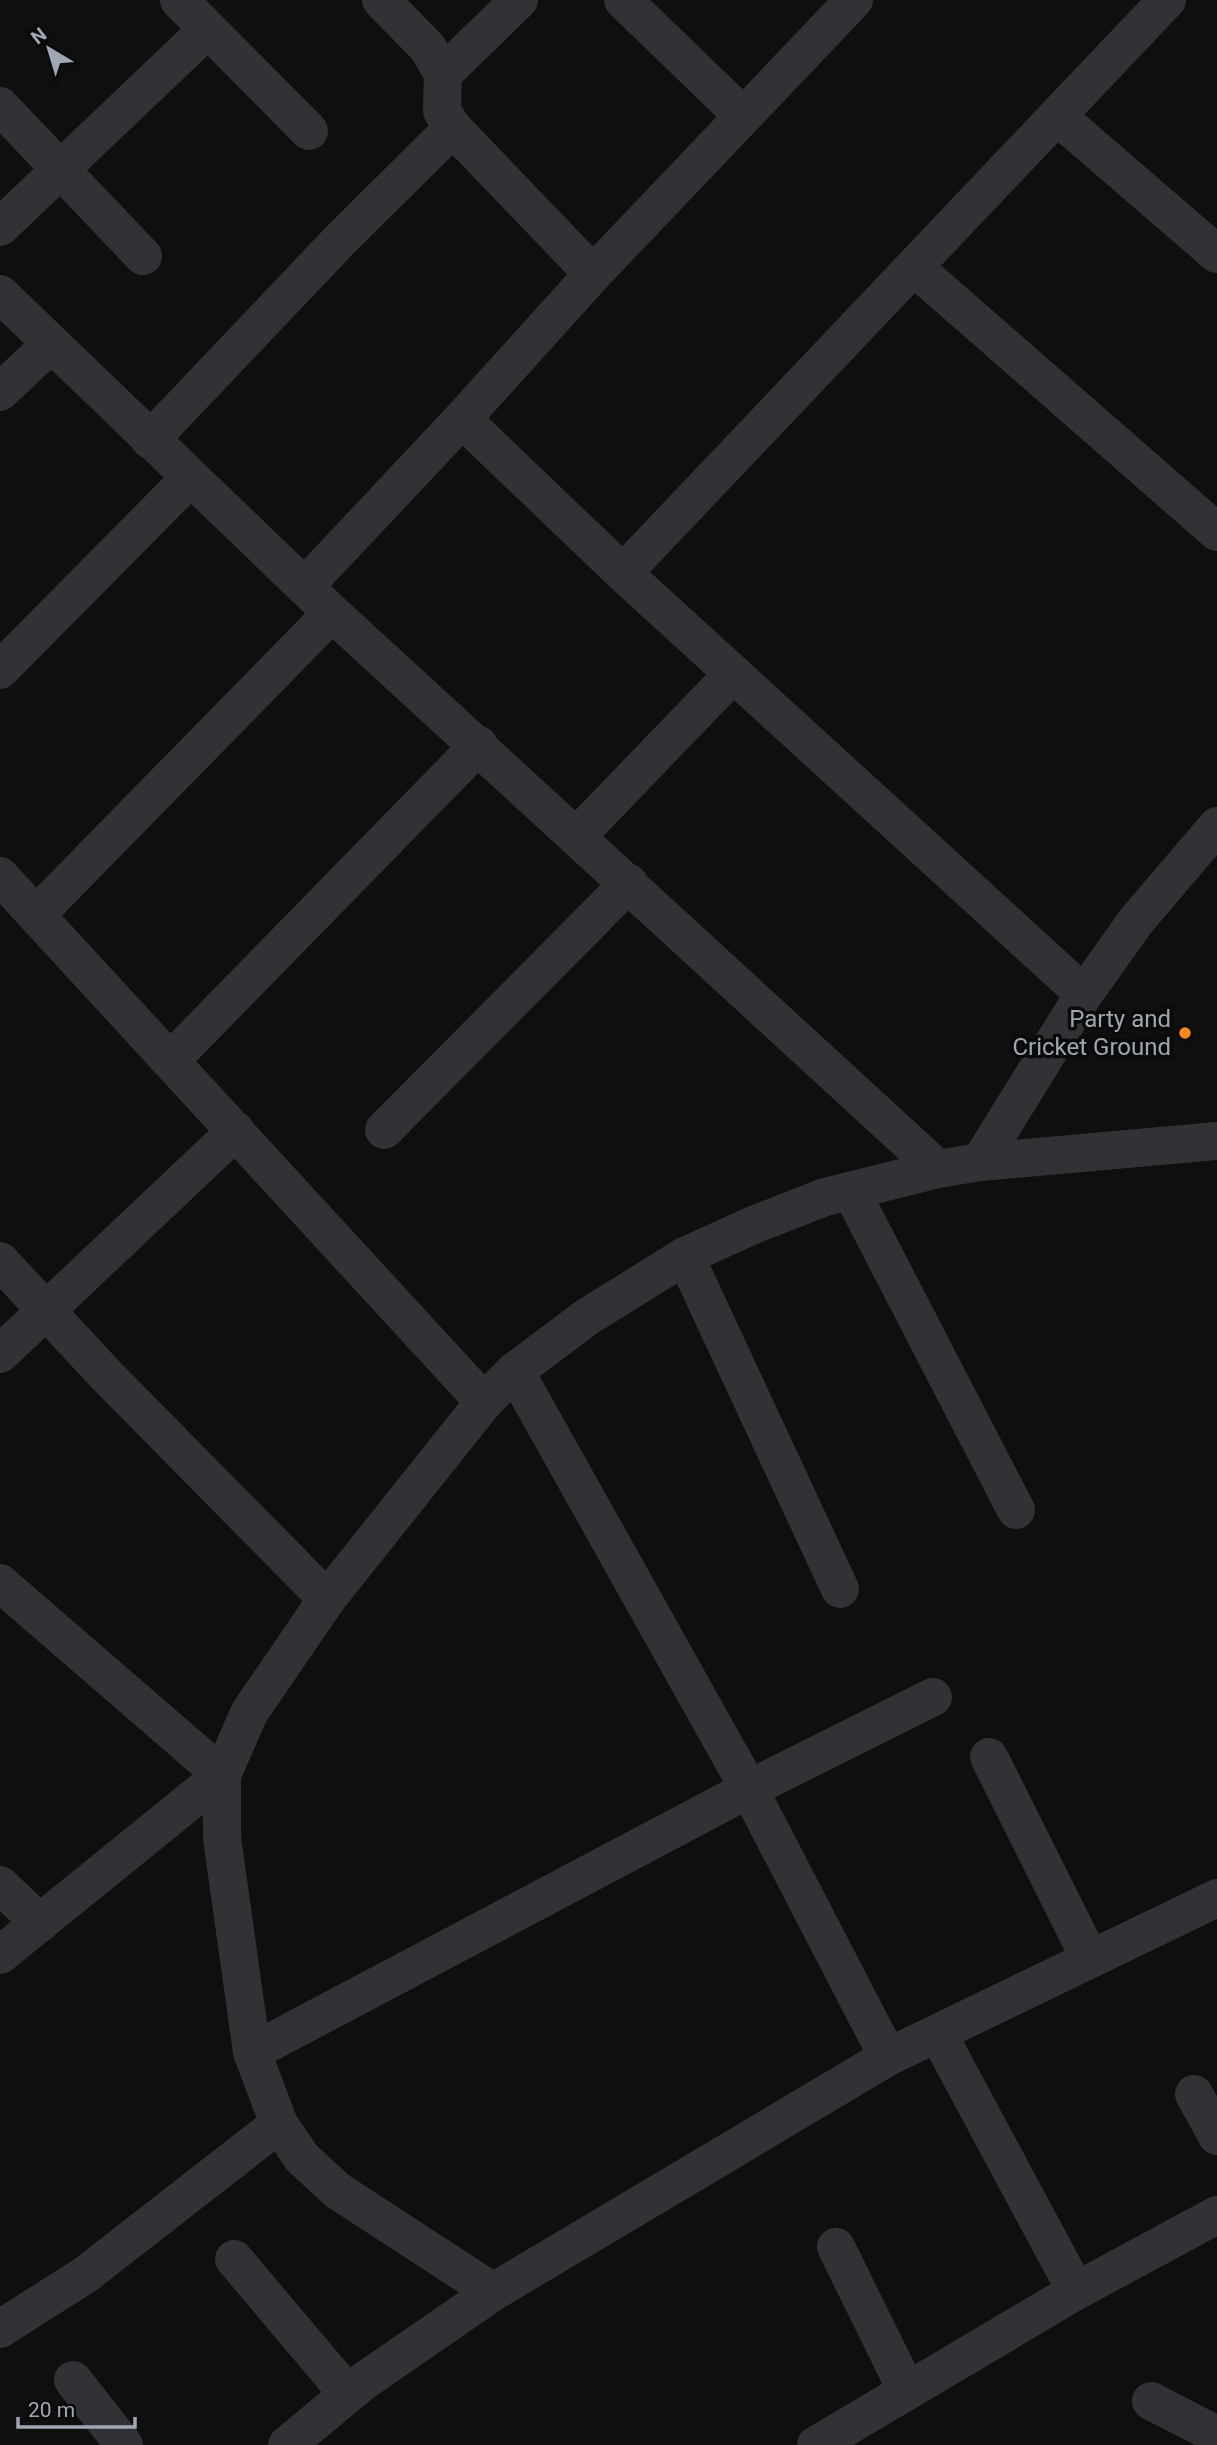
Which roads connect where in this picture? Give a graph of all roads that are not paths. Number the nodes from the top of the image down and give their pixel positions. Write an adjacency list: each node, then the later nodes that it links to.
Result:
1 (179, 0): 7 (street)
2 (381, 0): 8 (street)
3 (519, 0): 8 (street)
4 (623, 0): 10 (street)
5 (854, 0): 10 (street)
6 (1167, 0): 11 (street)
7 (207, 30): 13 (street); 14 (street)
8 (443, 74): 12 (street)
9 (0, 106): 14 (street)
10 (743, 115): 19 (street)
11 (1057, 116): 16 (street); 18 (street)
12 (453, 128): 19 (street); 24 (street)
13 (309, 131)
14 (61, 170): 15 (street); 17 (street)
15 (0, 226)
16 (1217, 254)
17 (143, 256)
18 (915, 268): 26 (street); 27 (street)
19 (593, 274): 23 (street)
20 (0, 293): 21 (street)
21 (51, 344): 22 (street); 24 (street)
22 (0, 392)
23 (462, 419): 27 (street); 28 (street)
24 (150, 440): 25 (street)
25 (190, 478): 28 (street); 30 (street)
26 (1214, 525)
27 (623, 573): 31 (street)
28 (305, 586): 29 (street)
29 (332, 613): 32 (street); 37 (street)
30 (0, 670)
31 (733, 674): 34 (street); 38 (street)
32 (479, 745): 34 (street); 39 (street)
33 (1217, 826): 38 (street)
34 (577, 836): 36 (street)
35 (0, 876): 37 (street)
36 (629, 883): 40 (street); 44 (street)
37 (37, 914): 39 (street)
38 (1084, 994): 43 (street)
39 (170, 1061): 41 (street)
40 (383, 1130)
41 (236, 1131): 48 (street); 51 (street)
42 (1217, 1141): 43 (street)
43 (980, 1162): 44 (street)
44 (938, 1169): 45 (street)
45 (851, 1191): 46 (street); 52 (street)
46 (685, 1256): 50 (street); 54 (street)
47 (0, 1261): 48 (street)
48 (46, 1310): 49 (street); 55 (street)
49 (0, 1354)
50 (515, 1371): 51 (street); 59 (street)
51 (484, 1402): 55 (street)
52 (1016, 1510)
53 (0, 1583): 58 (street)
54 (840, 1589)
55 (327, 1599): 58 (street)
56 (933, 1697): 59 (street)
57 (989, 1756): 64 (street)
58 (222, 1775): 62 (street); 66 (street)
59 (749, 1789): 66 (street); 67 (street)
60 (0, 1885): 62 (street)
61 (1217, 1898): 64 (street)
62 (40, 1923): 63 (street)
63 (0, 1955)
64 (1090, 1959): 65 (street)
65 (937, 2034): 67 (street); 74 (street)
66 (251, 2052): 69 (street)
67 (888, 2057): 75 (street)
68 (1194, 2094): 70 (street)
69 (279, 2124): 75 (street); 76 (street)
70 (1217, 2136)
71 (1217, 2215): 74 (street)
72 (836, 2247): 78 (street)
73 (234, 2259): 79 (street)
74 (1076, 2291): 78 (street)
75 (493, 2292): 79 (street)
76 (0, 2329)
77 (73, 2379): 82 (street)
78 (907, 2391): 84 (street)
79 (348, 2394): 83 (street)
80 (1151, 2401): 81 (street)
81 (1217, 2435)
82 (124, 2445)
83 (287, 2445)
84 (816, 2445)

